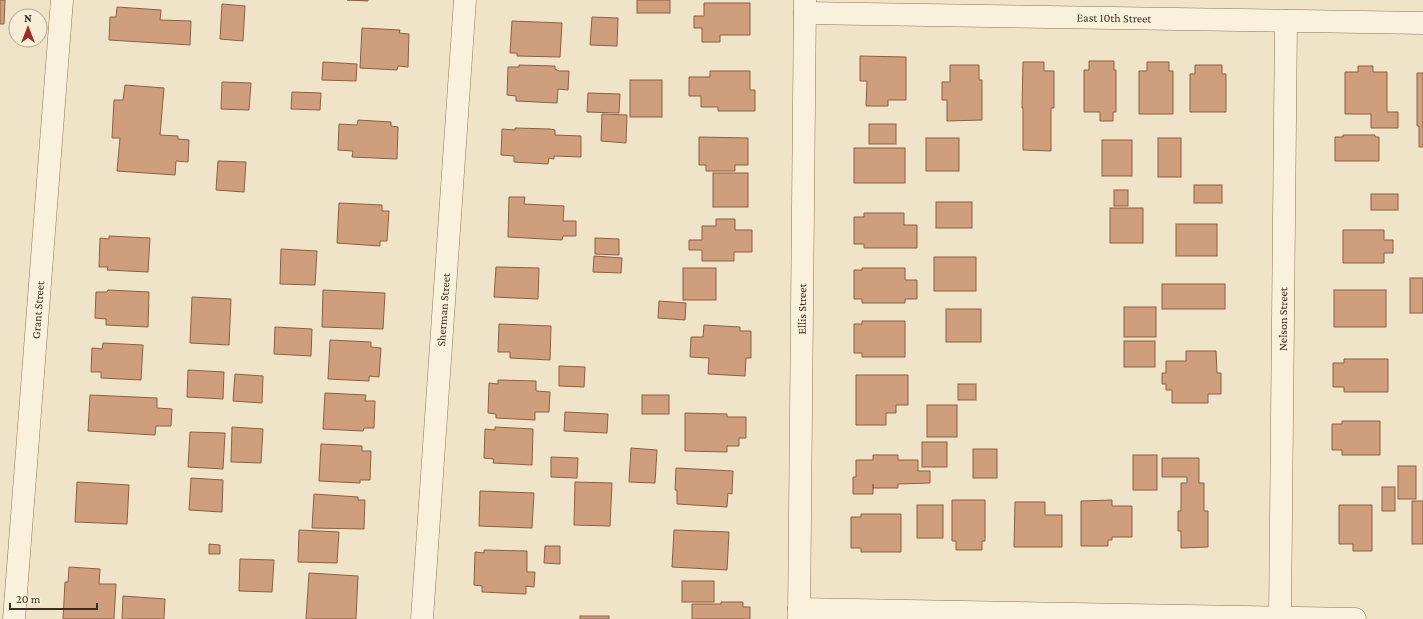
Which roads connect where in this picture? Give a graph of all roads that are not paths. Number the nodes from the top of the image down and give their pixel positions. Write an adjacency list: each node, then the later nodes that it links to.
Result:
1 (62, 0): 8 (street, Grant Street)
2 (465, 0): 9 (street, Sherman Street)
3 (805, 6): 4 (street, East 10th Street); 6 (street, Ellis Street)
4 (1286, 20): 5 (street, East 10th Street); 7 (street, Nelson Street)
5 (1423, 23)
6 (799, 614): 7 (street)
7 (1280, 618): 10 (street)
8 (14, 619)
9 (422, 619)
10 (1355, 619)

